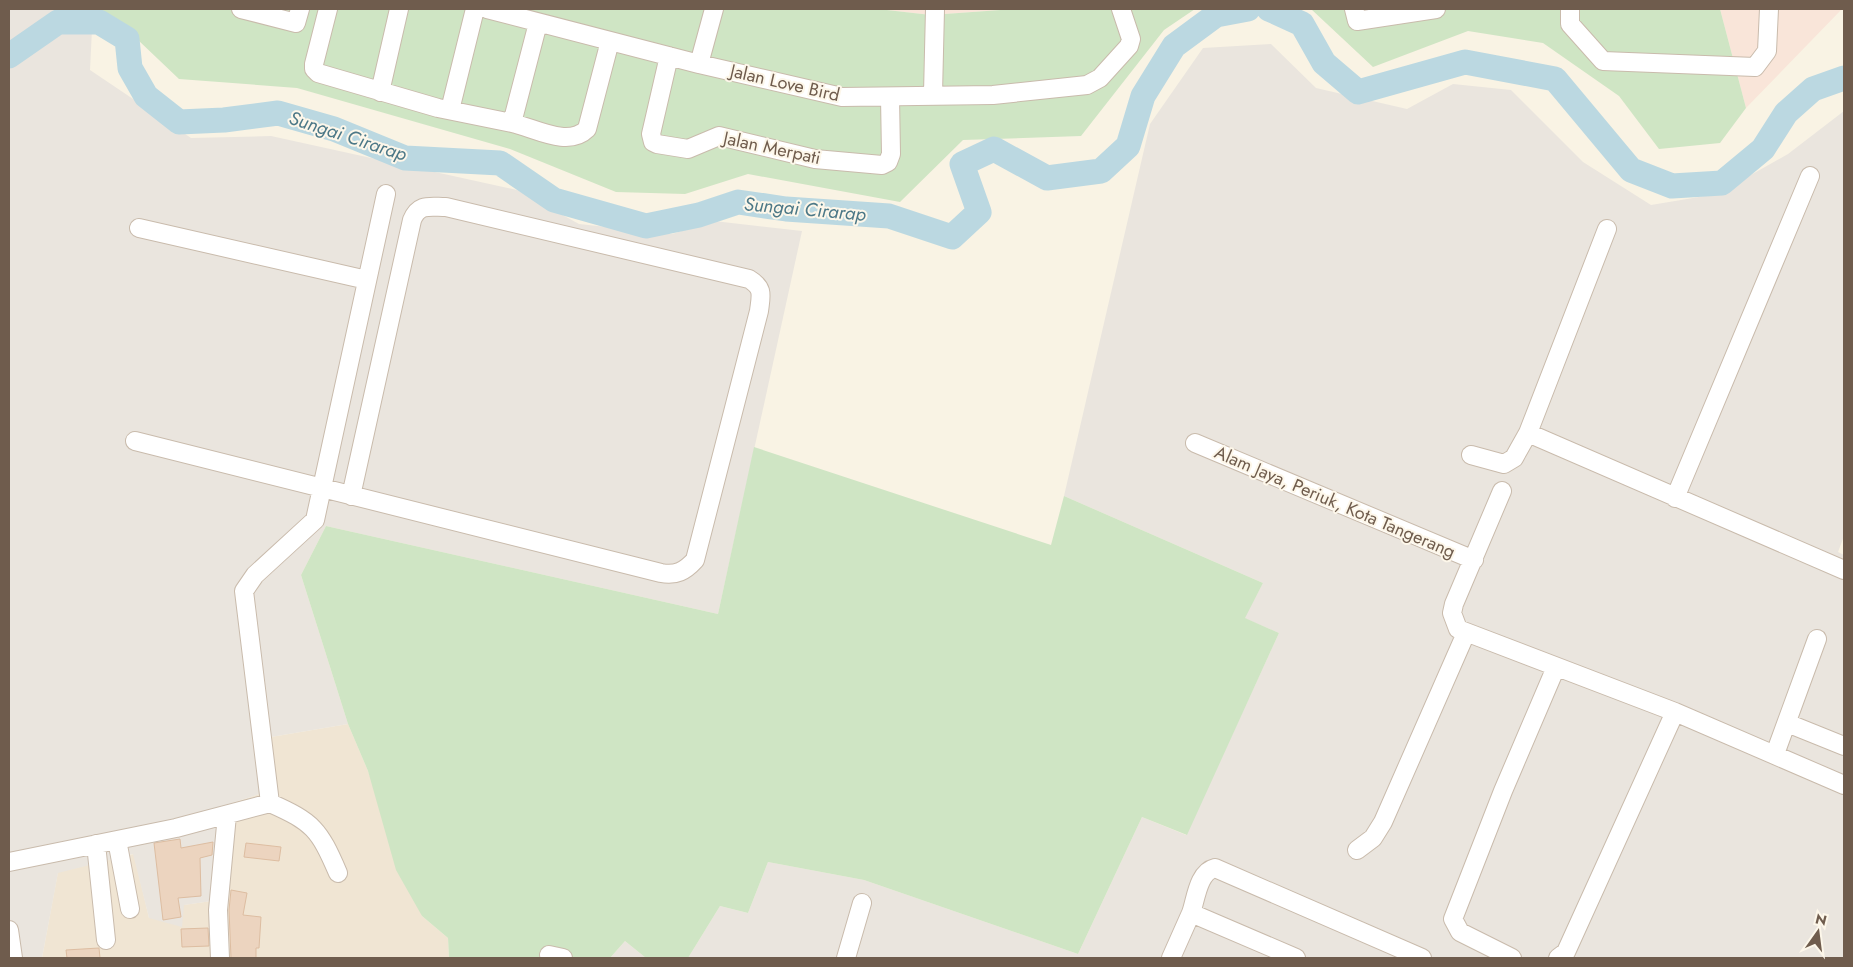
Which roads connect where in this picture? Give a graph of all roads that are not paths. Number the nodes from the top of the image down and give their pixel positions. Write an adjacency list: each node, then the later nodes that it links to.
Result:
1 (241, 9): 2 (street)
2 (300, 9)
3 (328, 9): 18 (street)
4 (399, 9): 18 (street)
5 (475, 9): 21 (street)
6 (487, 9): 14 (street, Jalan Love Bird)
7 (714, 9): 17 (street)
8 (935, 9): 19 (street)
9 (1122, 9): 19 (street, Jalan Love Bird)
10 (1354, 9): 11 (street)
11 (1436, 9)
12 (1570, 9): 13 (street)
13 (1769, 9)
14 (538, 23): 15 (street, Jalan Love Bird); 22 (street)
15 (610, 41): 16 (street, Jalan Love Bird); 22 (street)
16 (669, 56): 17 (street, Jalan Love Bird); 20 (street, Jalan Merpati)
17 (699, 64): 20 (street, Jalan Love Bird)
18 (380, 92): 21 (street)
19 (933, 94): 20 (street, Jalan Love Bird)
20 (890, 97)
21 (450, 110): 22 (street)
22 (512, 123)
23 (1810, 176): 35 (street)
24 (386, 194): 27 (street)
25 (139, 228): 27 (street)
26 (1607, 229): 28 (street)
27 (367, 280): 32 (street)
28 (1528, 433): 31 (street); 35 (street)
29 (135, 441): 32 (street)
30 (1195, 443): 36 (street, Alam Jaya, Periuk, Kota Tangerang)
31 (1471, 454)
32 (322, 488): 34 (street); 46 (street)
33 (1502, 491): 36 (street, Alam Jaya, Periuk, Kota Tangerang)
34 (351, 496): 34 (street)
35 (1675, 498): 37 (street)
36 (1474, 560): 38 (street, Alam Jaya, Periuk, Kota Tangerang)
37 (1844, 570)
38 (1466, 633): 40 (street); 50 (street)
39 (1817, 639): 42 (street)
40 (1556, 667): 41 (street); 64 (street)
41 (1675, 712): 44 (street); 65 (street)
42 (1786, 723): 43 (street); 44 (street)
43 (1844, 746)
44 (1775, 754): 45 (street)
45 (1844, 785)
46 (270, 803): 47 (street); 52 (street)
47 (227, 815): 48 (street); 59 (street)
48 (117, 840): 49 (street); 54 (street)
49 (96, 844): 51 (street); 57 (street)
50 (1357, 850)
51 (9, 862)
52 (338, 873)
53 (862, 903): 60 (street)
54 (130, 909)
55 (1191, 913): 61 (street); 62 (street); 63 (street)
56 (9, 930): 58 (street)
57 (106, 940)
58 (13, 958)
59 (220, 958)
60 (846, 958)
61 (1171, 958)
62 (1296, 958)
63 (1422, 958)
64 (1512, 958)
65 (1558, 958)

